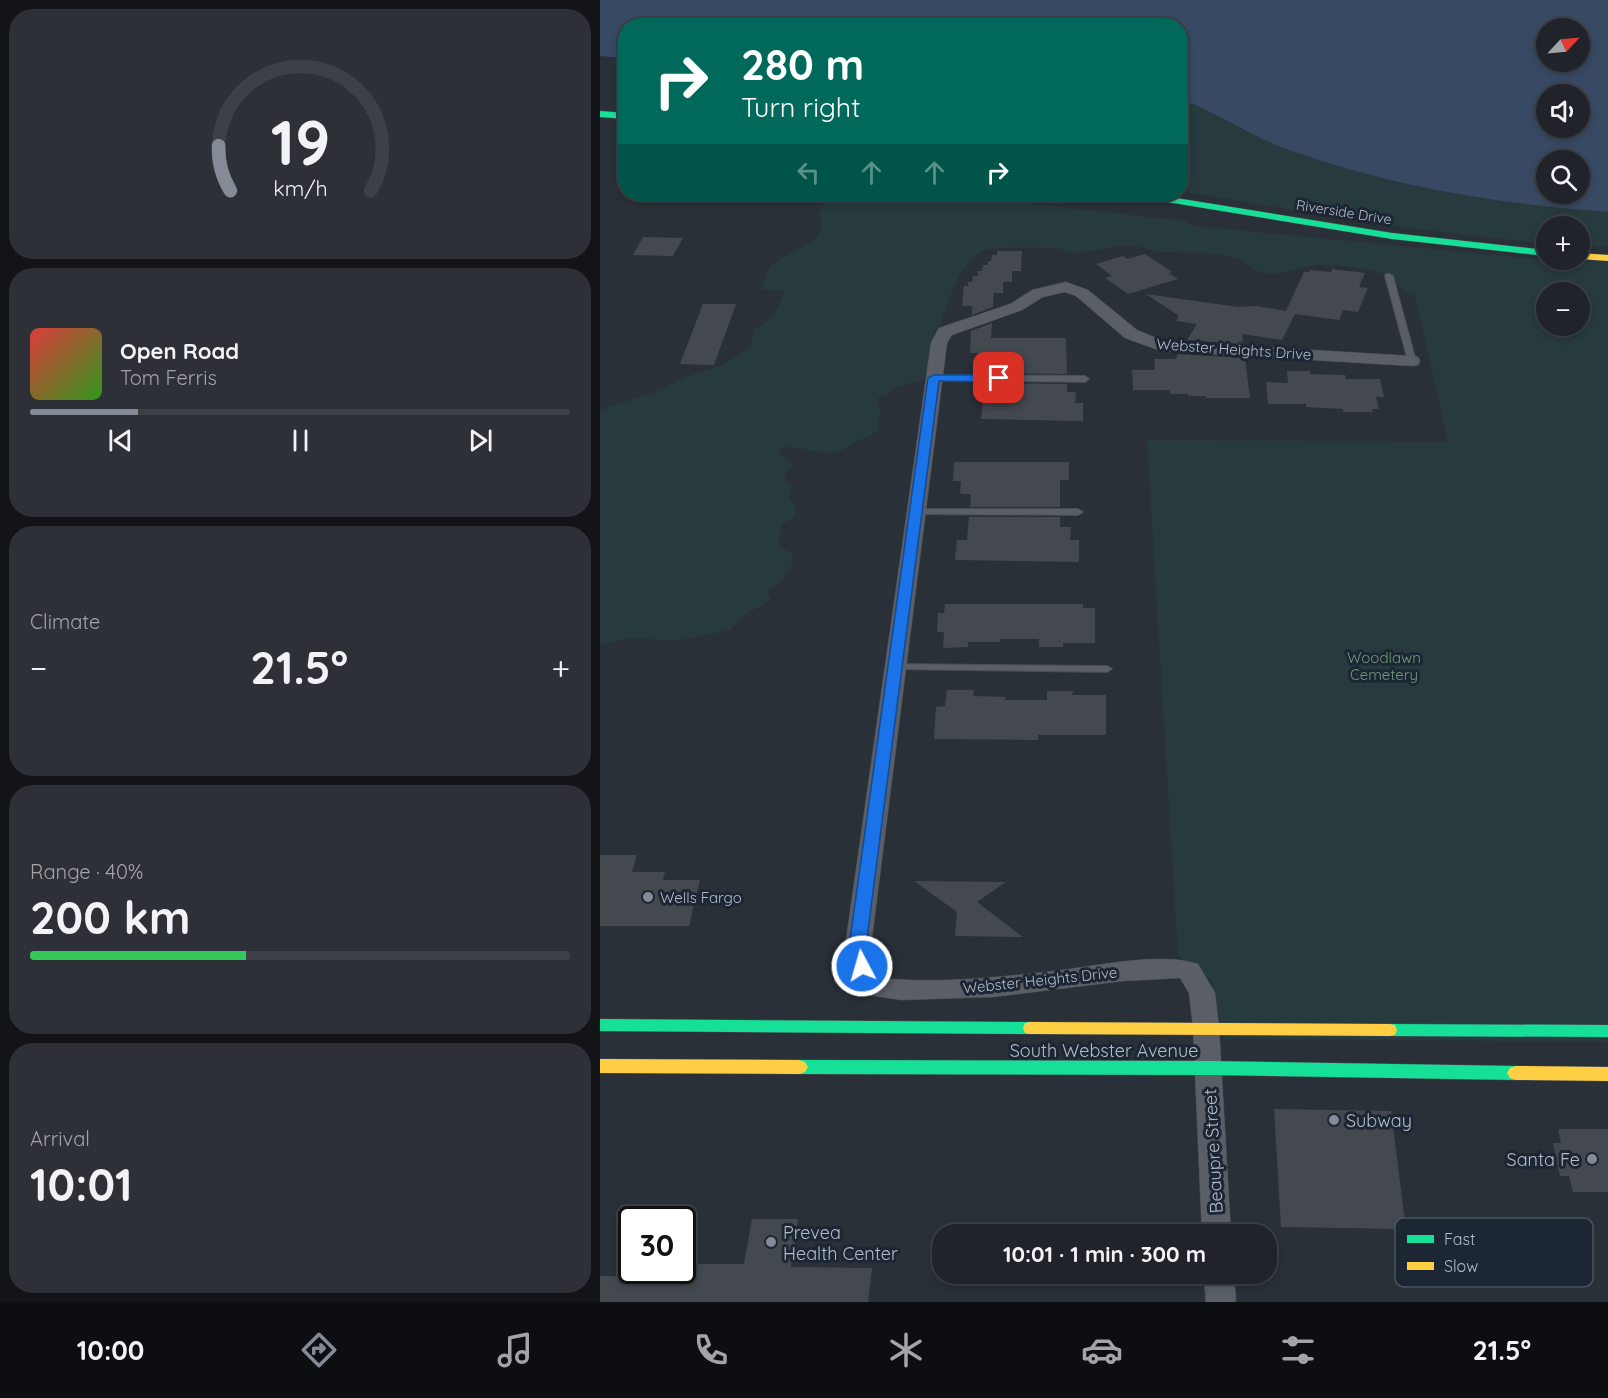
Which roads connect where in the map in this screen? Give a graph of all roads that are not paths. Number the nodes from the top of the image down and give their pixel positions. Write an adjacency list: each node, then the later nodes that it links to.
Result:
1 (600, 114): 2 (main road)
2 (618, 115)
3 (1178, 201): 4 (main road, Riverside Drive)
4 (1536, 252)
5 (1590, 257): 6 (main road)
6 (1608, 258)
7 (1389, 276): 8 (lane)
8 (1412, 361): 9 (street, Webster Heights Drive)
9 (934, 378): 10 (lane); 11 (street, Webster Heights Drive)
10 (1086, 379)
11 (916, 512): 12 (lane); 13 (street, Webster Heights Drive)
12 (1078, 512)
13 (895, 667): 14 (lane); 16 (street, Webster Heights Drive)
14 (1107, 669)
15 (600, 1025): 16 (main road, South Webster Avenue)
16 (1206, 1027): 17 (main road, South Webster Avenue); 19 (street, Webster Heights Drive)
17 (1608, 1031)
18 (600, 1066): 19 (main road, South Webster Avenue)
19 (1209, 1068): 20 (main road, South Webster Avenue); 21 (street, Beaupre Street)
20 (1608, 1074)
21 (1217, 1224)
22 (1220, 1284): 23 (street)
23 (1221, 1302)

